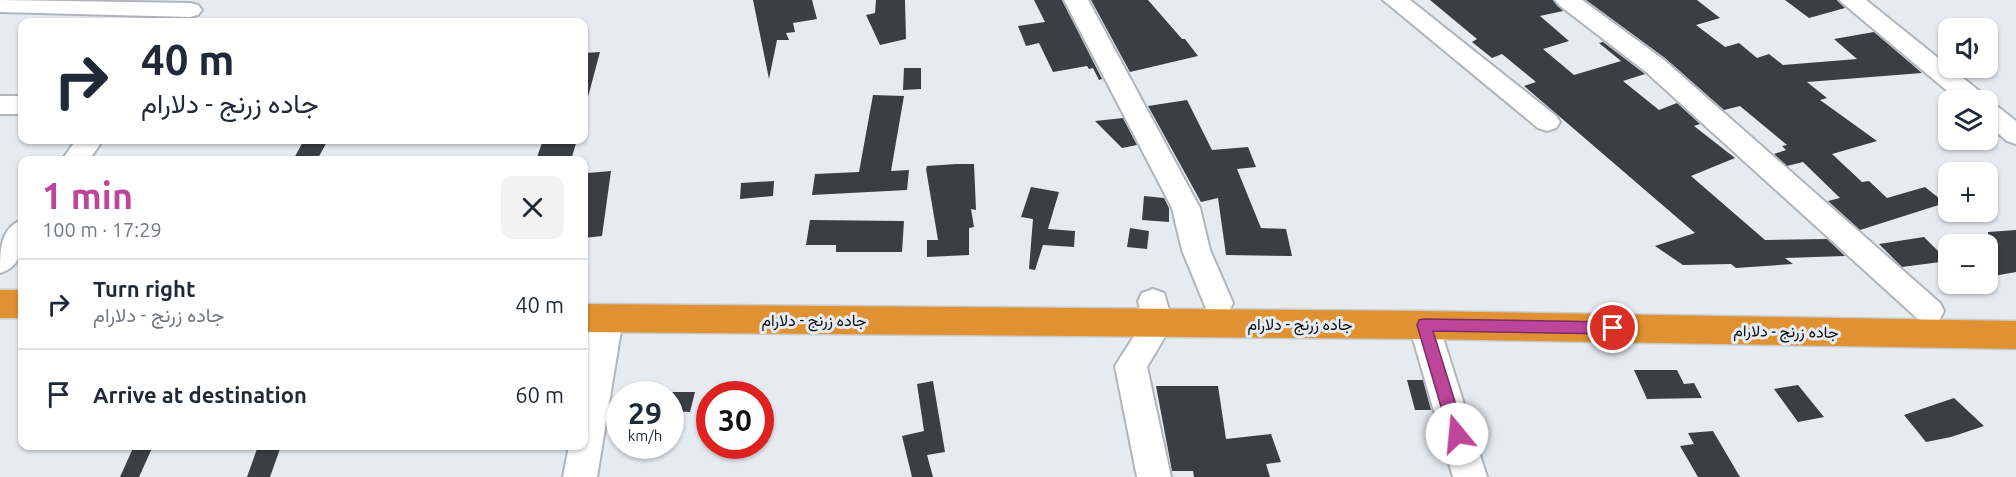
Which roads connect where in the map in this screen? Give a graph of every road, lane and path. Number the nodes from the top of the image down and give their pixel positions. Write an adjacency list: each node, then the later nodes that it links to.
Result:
1 (1076, 0): 15 (street)
2 (1395, 0): 11 (street)
3 (1567, 0): 19 (street)
4 (1851, 0): 7 (street)
5 (0, 6): 6 (street)
6 (189, 11)
7 (1962, 90)
8 (0, 105): 9 (street)
9 (18, 105)
10 (1998, 120): 12 (street)
11 (1547, 122)
12 (2016, 135)
13 (18, 237): 14 (street)
14 (0, 262)
15 (1218, 303): 19 (highway, جاده زرنج - دلارام); 20 (highway, جاده زرنج - دلارام)
16 (0, 304): 17 (highway)
17 (18, 304)
18 (592, 311): 20 (highway, جاده زرنج - دلارام); 24 (street)
19 (1929, 311): 21 (highway, جاده زرنج - دلارام)
20 (1156, 312): 22 (highway, جاده زرنج - دلارام); 27 (street)
21 (2016, 313)
22 (1424, 325): 23 (highway, جاده زرنج - دلارام); 28 (street)
23 (2016, 335)
24 (588, 366)
25 (582, 450): 26 (street)
26 (580, 477)
27 (1154, 477)
28 (1470, 477)

